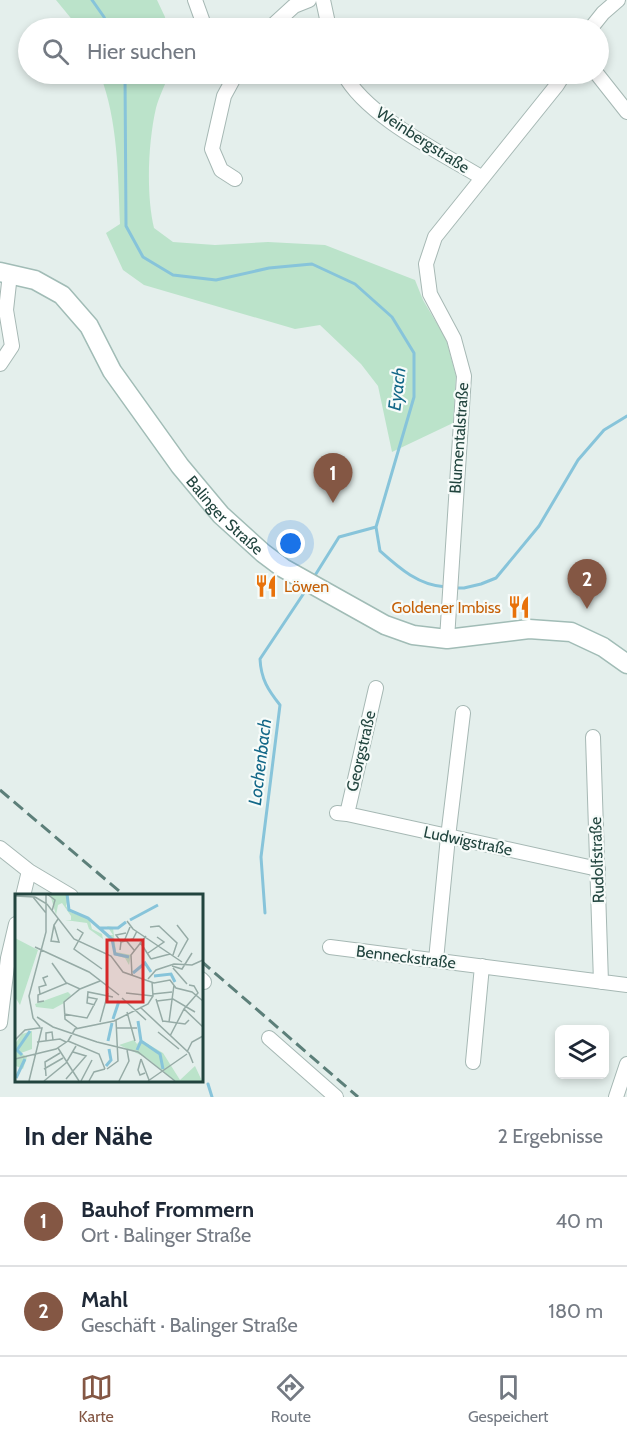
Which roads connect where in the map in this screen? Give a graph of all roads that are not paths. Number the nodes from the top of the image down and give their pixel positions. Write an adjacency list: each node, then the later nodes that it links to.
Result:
1 (195, 0): 5 (street)
2 (309, 0): 6 (street)
3 (323, 0): 7 (street)
4 (618, 0): 8 (street)
5 (201, 18)
6 (281, 18)
7 (327, 18)
8 (599, 18)
9 (231, 84): 15 (street)
10 (352, 84): 14 (street, Weinbergstraße)
11 (558, 84): 14 (street, Blumentalstraße)
12 (605, 84): 13 (street)
13 (627, 112)
14 (481, 177): 18 (street, Blumentalstraße)
15 (235, 179)
16 (5, 273): 17 (street); 18 (main road, Balinger Straße)
17 (0, 364)
18 (448, 633): 19 (main road, Balinger Straße)
19 (627, 664)
20 (376, 688): 23 (street, Georgstraße)
21 (463, 713): 24 (street)
22 (593, 737): 26 (street, Rudolfstraße)
23 (342, 814): 24 (street, Ludwigstraße)
24 (448, 837): 26 (street, Ludwigstraße); 32 (street)
25 (0, 848): 27 (street)
26 (598, 869): 35 (street, Rudolfstraße)
27 (29, 871): 28 (street); 29 (street)
28 (23, 894)
29 (67, 894)
30 (15, 928): 34 (street)
31 (330, 947): 32 (street, Benneckstraße)
32 (436, 960): 33 (street, Benneckstraße)
33 (482, 966): 35 (street, Benneckstraße); 39 (street)
34 (8, 981): 37 (street)
35 (601, 982): 36 (street, Benneckstraße)
36 (627, 986)
37 (0, 1023)
38 (269, 1038): 41 (street)
39 (473, 1062)
40 (627, 1064): 42 (street)
41 (336, 1097)
42 (616, 1097)

